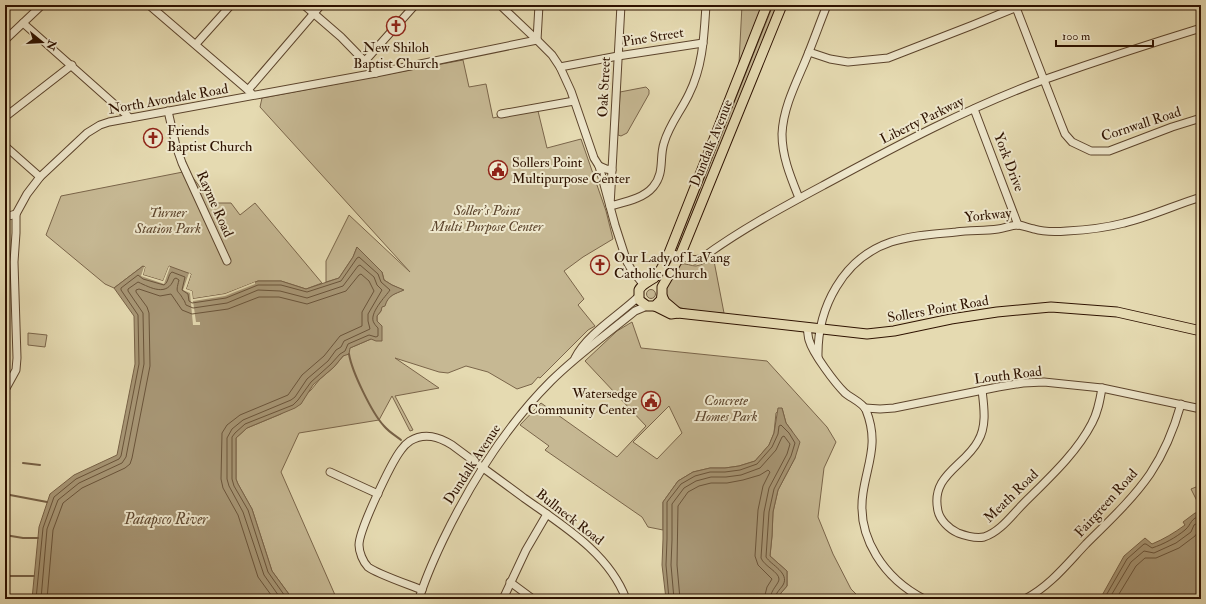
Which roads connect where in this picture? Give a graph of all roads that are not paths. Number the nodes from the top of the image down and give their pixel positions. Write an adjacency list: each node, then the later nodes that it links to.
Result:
1 (42, 5): 16 (street)
2 (149, 5): 21 (street)
3 (231, 5): 21 (street)
4 (304, 5): 15 (street)
5 (321, 5): 15 (street)
6 (415, 5): 24 (street)
7 (500, 5): 19 (street)
8 (539, 5): 19 (street)
9 (621, 5): 23 (street, Oak Street)
10 (706, 5): 20 (street)
11 (767, 5): 47 (main road, Dundalk Avenue)
12 (782, 5): 48 (main road, Dundalk Avenue)
13 (827, 5): 22 (street)
14 (1017, 6): 22 (street); 28 (street, Cornwall Road)
15 (314, 14): 24 (street); 29 (street)
16 (24, 22): 18 (street); 25 (street)
17 (1201, 28): 28 (street, Liberty Parkway)
18 (5, 40)
19 (537, 40): 26 (street); 27 (street, North Avondale Road)
20 (703, 43): 23 (street, Pine Street); 43 (street)
21 (196, 44): 29 (street)
22 (808, 52): 42 (street)
23 (618, 56): 26 (street, Pine Street); 39 (street, Oak Street)
24 (365, 61): 27 (street)
25 (72, 65): 34 (street); 35 (street)
26 (560, 67): 30 (street)
27 (376, 73): 29 (street, North Avondale Road)
28 (1044, 80): 31 (street, Liberty Parkway); 36 (street, Cornwall Road)
29 (251, 92): 32 (street, North Avondale Road)
30 (574, 101): 33 (street); 38 (street)
31 (974, 109): 42 (street, Liberty Parkway); 46 (street, York Drive)
32 (168, 111): 35 (street, North Avondale Road); 49 (street, Rayme Road)
33 (501, 114)
34 (5, 117)
35 (130, 118): 40 (street, North Avondale Road)
36 (1201, 118)
37 (5, 146): 40 (street)
38 (599, 166): 39 (street); 43 (street)
39 (612, 170): 43 (street, Oak Street)
40 (40, 177): 44 (street, North Avondale Road)
41 (1201, 197): 46 (street, Yorkway)
42 (800, 198): 48 (street, Liberty Parkway)
43 (610, 206): 50 (street)
44 (16, 214): 45 (street); 61 (street, North Avondale Road)
45 (5, 217)
46 (1018, 225): 56 (street, Yorkway)
47 (669, 253): 48 (street, Liberty Parkway); 50 (main road, Dundalk Avenue)
48 (680, 256): 51 (main road, Dundalk Avenue)
49 (227, 261)
50 (645, 283): 51 (main road); 52 (main road, Dundalk Avenue)
51 (662, 293): 53 (main road, Dundalk Avenue); 54 (main road)
52 (638, 297): 53 (main road); 59 (street, Dundalk Avenue)
53 (651, 306): 54 (main road, Sollers Point Road); 59 (street, Dundalk Avenue)
54 (678, 313): 55 (main road, Sollers Point Road)
55 (807, 328): 56 (main road, Sollers Point Road); 58 (street)
56 (821, 330): 57 (main road, Sollers Point Road); 58 (street)
57 (1201, 331)
58 (818, 356): 64 (street)
59 (574, 360): 66 (street, Dundalk Avenue)
60 (1102, 388): 62 (street, Louth Road); 62 (street, Meath Road); 63 (street, Louth Road)
61 (5, 390)
62 (982, 390): 64 (street, Louth Road)
63 (1181, 404): 65 (street, Louth Road); 77 (street, Fairgreen Road)
64 (865, 408): 76 (street)
65 (1201, 409)
66 (483, 468): 68 (street, Bullneck Road); 69 (street, Bullneck Road); 71 (street, Dundalk Avenue)
67 (330, 472): 68 (street)
68 (378, 494): 71 (street, Bullneck Road)
69 (547, 514): 70 (street); 75 (street, Bullneck Road)
70 (510, 582): 73 (street); 74 (street)
71 (422, 590): 72 (street, Dundalk Avenue)
72 (419, 599)
73 (503, 599)
74 (533, 599)
75 (626, 599)
76 (924, 599)
77 (1025, 599)

